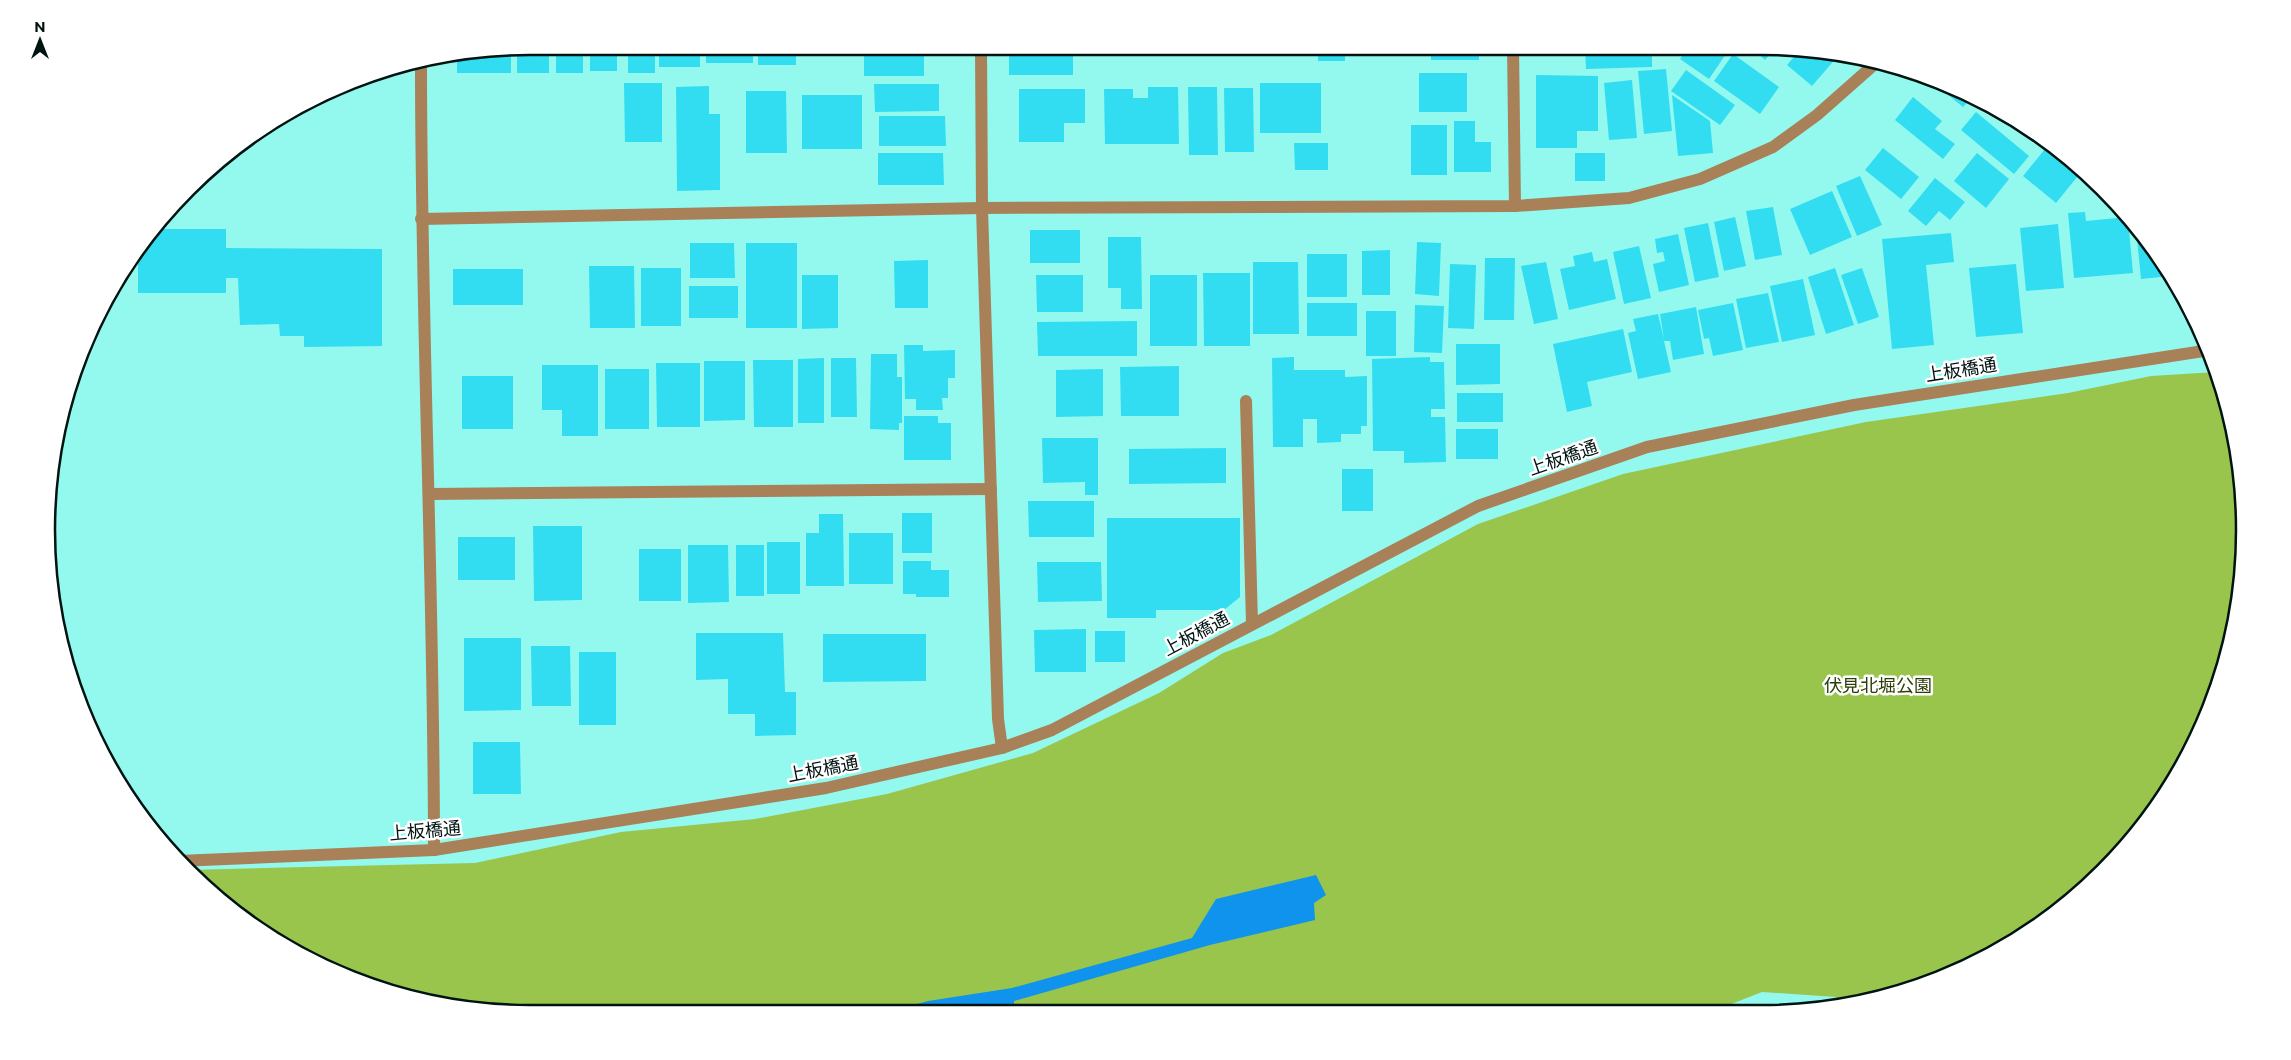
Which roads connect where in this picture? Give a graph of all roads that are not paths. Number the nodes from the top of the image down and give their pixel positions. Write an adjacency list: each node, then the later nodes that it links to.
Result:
1 (981, 55): 6 (street)
2 (1513, 55): 5 (street)
3 (421, 68): 7 (street)
4 (1870, 68): 5 (street)
5 (1516, 206): 6 (street)
6 (982, 208): 7 (street); 10 (street)
7 (421, 219): 11 (street)
8 (2201, 351): 12 (street, 上板橋通)
9 (1246, 401): 12 (street)
10 (992, 489): 11 (street); 13 (street)
11 (429, 494): 14 (street)
12 (1252, 624): 13 (street, 上板橋通)
13 (1002, 748): 14 (street, 上板橋通)
14 (434, 850): 15 (street, 上板橋通)
15 (189, 861)

